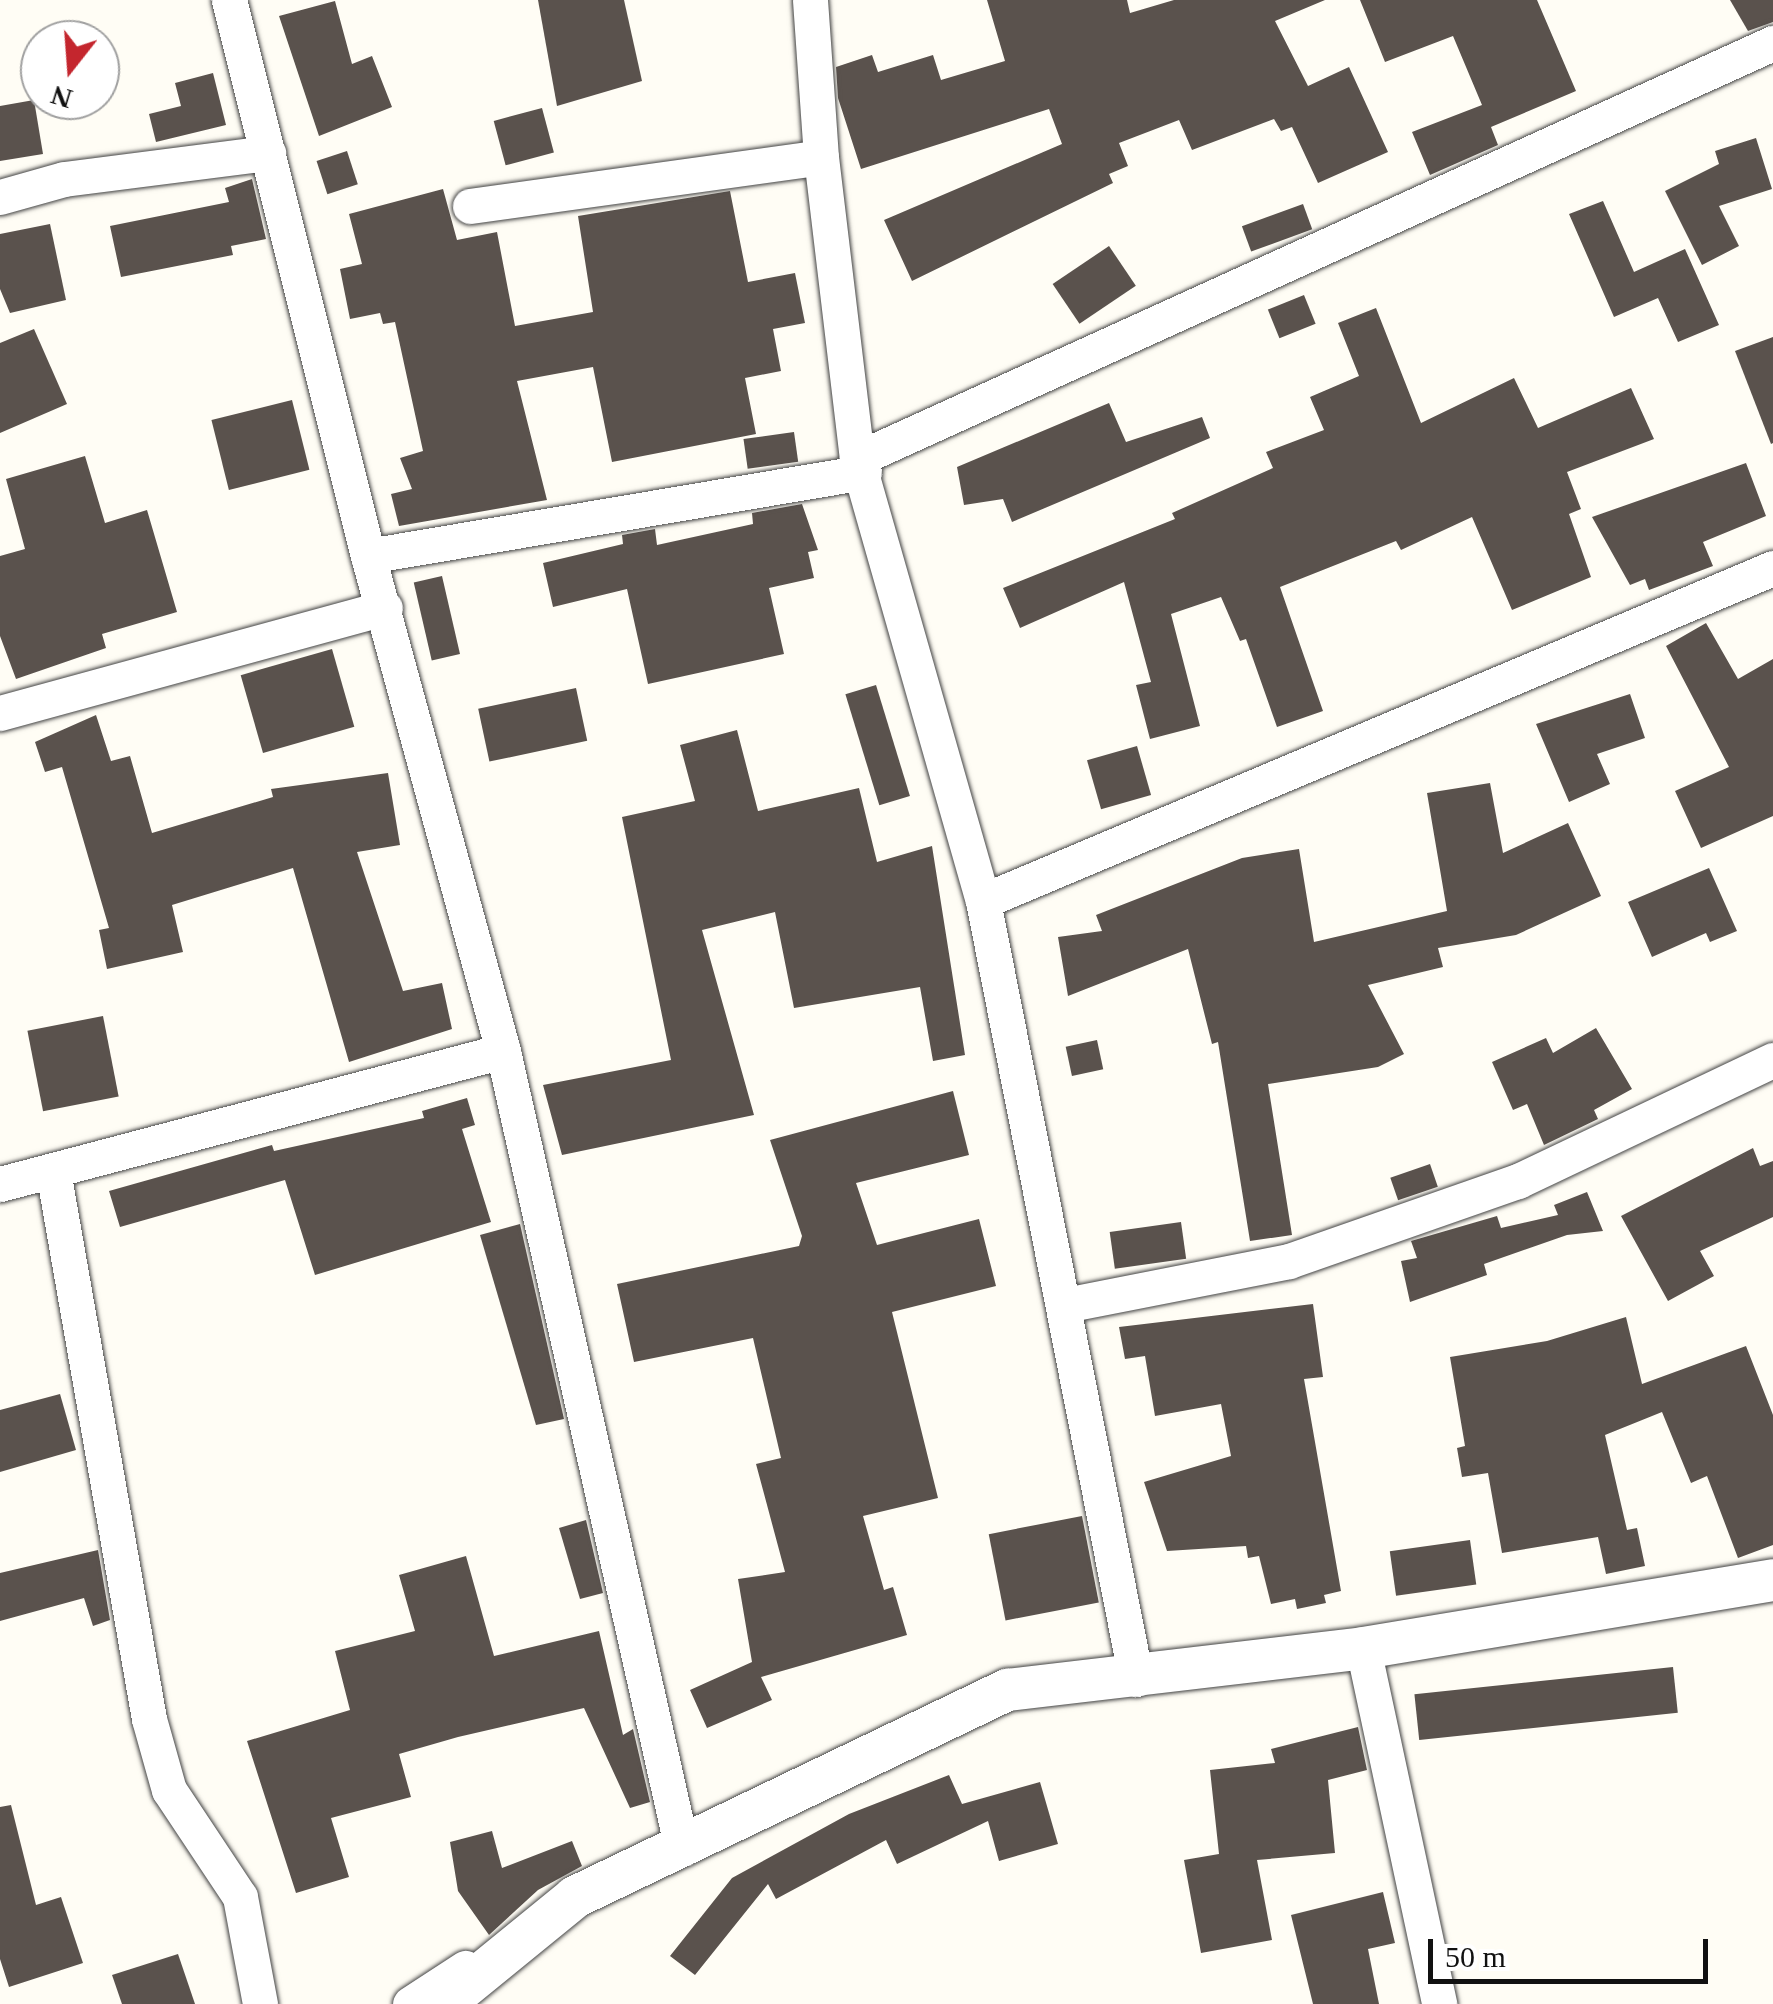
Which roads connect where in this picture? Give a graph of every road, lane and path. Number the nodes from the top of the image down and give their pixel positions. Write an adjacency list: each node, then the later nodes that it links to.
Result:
1 (228, 0): 4 (street)
2 (810, 0): 5 (street)
3 (1773, 43): 8 (street)
4 (268, 153): 6 (street); 9 (street)
5 (821, 157): 7 (street); 8 (street)
6 (0, 197)
7 (470, 206)
8 (861, 465): 9 (street); 13 (street)
9 (368, 556): 11 (street)
10 (1773, 568): 13 (street)
11 (385, 608): 12 (street); 14 (street)
12 (0, 713)
13 (984, 901): 18 (street)
14 (504, 1051): 16 (street); 22 (street)
15 (1773, 1060): 18 (street)
16 (53, 1171): 17 (street); 24 (street)
17 (0, 1184)
18 (1065, 1306): 21 (street)
19 (1773, 1580): 20 (street)
20 (1363, 1648): 21 (street); 27 (street)
21 (1136, 1679): 22 (street)
22 (682, 1849): 23 (street)
23 (576, 1898): 25 (street); 26 (street)
24 (260, 2004)
25 (410, 2004)
26 (444, 2004)
27 (1440, 2004)

